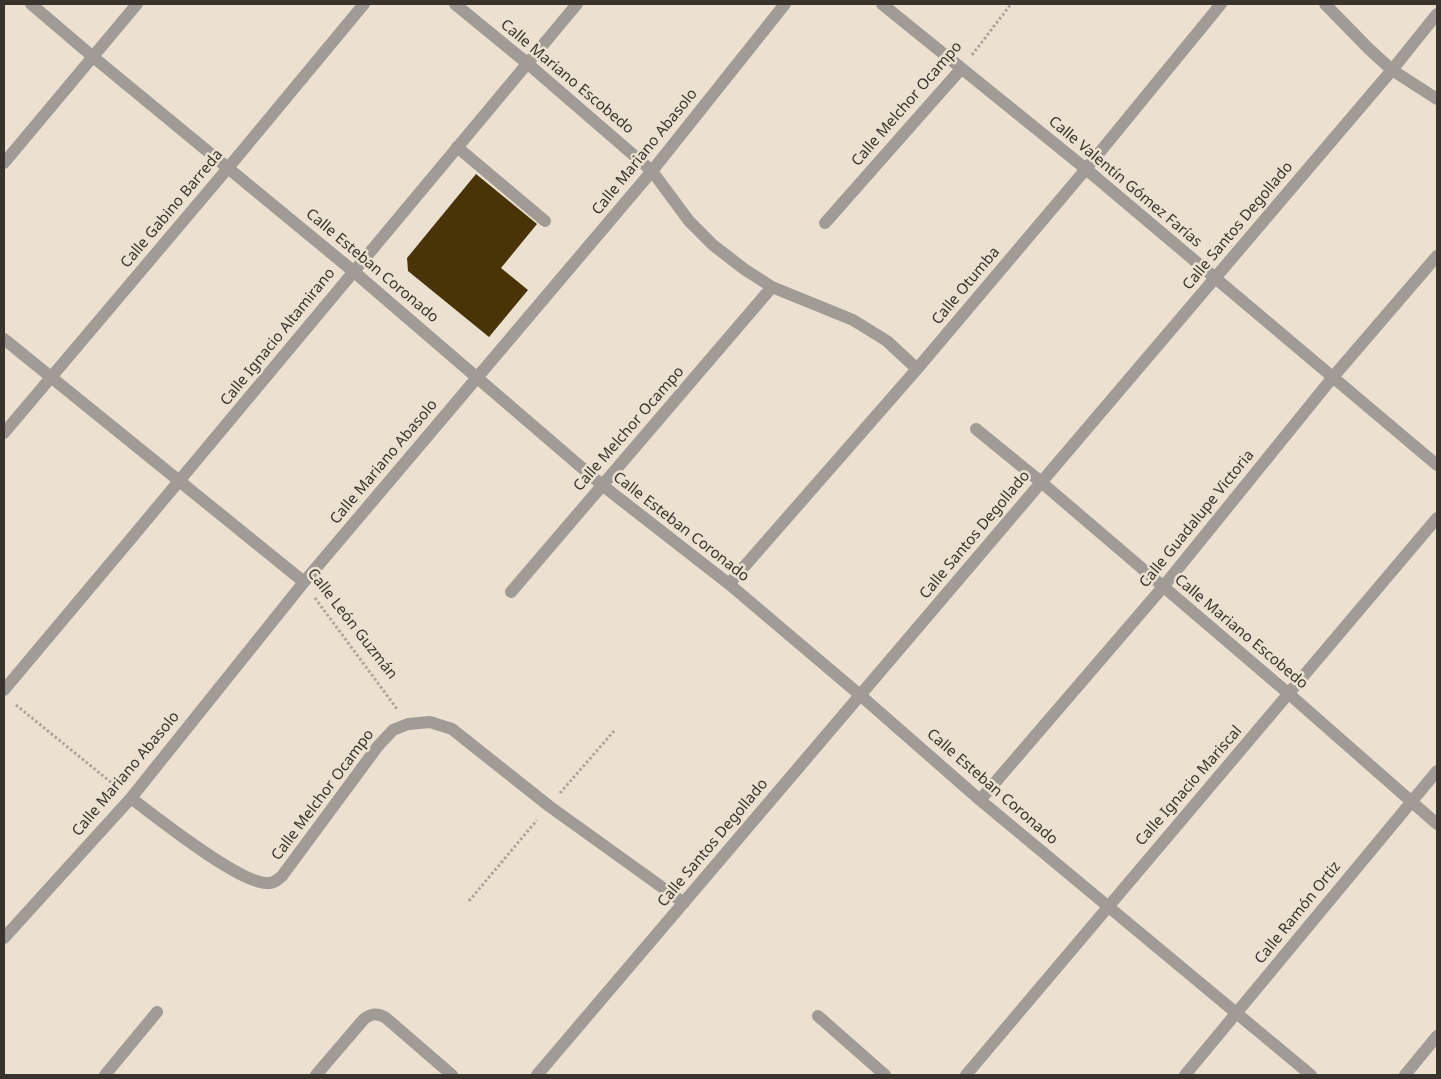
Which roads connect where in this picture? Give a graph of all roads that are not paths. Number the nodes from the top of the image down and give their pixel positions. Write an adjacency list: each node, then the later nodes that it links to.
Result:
1 (31, 4): 11 (street, Calle Esteban Coronado)
2 (137, 4): 11 (street)
3 (364, 4): 18 (street, Calle Gabino Barreda)
4 (455, 4): 12 (street, Calle Mariano Escobedo)
5 (577, 4): 12 (street, Calle Ignacio Altamirano)
6 (785, 4): 20 (street, Calle Mariano Abasolo)
7 (882, 4): 13 (street, Calle Valentín Gómez Farías)
8 (1221, 4): 19 (street, Calle Otumba)
9 (1325, 4): 14 (street)
10 (1437, 14): 14 (street, Calle Santos Degollado)
11 (92, 56): 17 (street); 18 (street, Calle Esteban Coronado)
12 (527, 63): 16 (street, Calle Ignacio Altamirano); 20 (street, Calle Mariano Escobedo)
13 (961, 69): 19 (street, Calle Valentín Gómez Farías); 22 (street, Calle Melchor Ocampo)
14 (1392, 70): 15 (street); 25 (street, Calle Santos Degollado)
15 (1437, 99)
16 (458, 147): 21 (street); 24 (street, Calle Ignacio Altamirano)
17 (4, 163)
18 (228, 168): 24 (street, Calle Esteban Coronado); 31 (street, Calle Gabino Barreda)
19 (1086, 169): 25 (street, Calle Valentín Gómez Farías); 28 (street, Calle Otumba)
20 (652, 172): 26 (street, Calle Mariano Escobedo); 29 (street, Calle Mariano Abasolo)
21 (546, 221)
22 (825, 223)
23 (1437, 256): 30 (street, Calle Guadalupe Victoria)
24 (354, 271): 29 (street, Calle Esteban Coronado); 35 (street, Calle Ignacio Altamirano)
25 (1214, 278): 30 (street, Calle Valentín Gómez Farías); 36 (street, Calle Santos Degollado)
26 (772, 287): 28 (street, Calle Mariano Escobedo); 37 (street, Calle Melchor Ocampo)
27 (4, 338): 31 (street, Calle León Guzmán)
28 (917, 369): 40 (street, Calle Otumba)
29 (477, 376): 37 (street, Calle Esteban Coronado); 39 (street, Calle Mariano Abasolo)
30 (1333, 377): 34 (street, Calle Valentín Gómez Farías); 41 (street, Calle Guadalupe Victoria)
31 (51, 378): 33 (street, Calle Gabino Barreda); 35 (street, Calle León Guzmán)
32 (976, 429): 36 (street, Calle Mariano Escobedo)
33 (4, 433)
34 (1437, 464)
35 (180, 482): 39 (street, Calle León Guzmán); 43 (street, Calle Ignacio Altamirano)
36 (1041, 482): 41 (street, Calle Mariano Escobedo); 45 (street, Calle Santos Degollado)
37 (602, 485): 40 (street, Calle Esteban Coronado); 42 (street, Calle Melchor Ocampo)
38 (1437, 518): 44 (street, Calle Ignacio Mariscal)
39 (304, 582): 47 (street, Calle Mariano Abasolo)
40 (728, 584): 45 (street, Calle Esteban Coronado)
41 (1163, 587): 44 (street, Calle Mariano Escobedo); 48 (street, Calle Guadalupe Victoria)
42 (511, 592)
43 (4, 690)
44 (1289, 694): 49 (street, Calle Mariano Escobedo); 52 (street, Calle Ignacio Mariscal)
45 (860, 695): 48 (street, Calle Esteban Coronado); 51 (street, Calle Santos Degollado)
46 (1437, 771): 49 (street, Calle Ramón Ortiz)
47 (131, 798): 51 (street, Calle Melchor Ocampo); 53 (street, Calle Mariano Abasolo)
48 (980, 800): 52 (street, Calle Esteban Coronado)
49 (1411, 802): 50 (street, Calle Mariano Escobedo); 55 (street, Calle Ramón Ortiz)
50 (1437, 824)
51 (684, 903): 61 (street, Calle Santos Degollado)
52 (1107, 906): 55 (street, Calle Esteban Coronado); 63 (street, Calle Ignacio Mariscal)
53 (4, 938)
54 (157, 1012): 58 (street)
55 (1237, 1013): 64 (street, Calle Ramón Ortiz); 65 (street, Calle Esteban Coronado)
56 (818, 1016): 62 (street)
57 (1437, 1036): 66 (street)
58 (105, 1075)
59 (316, 1075): 60 (street)
60 (452, 1075)
61 (537, 1075)
62 (885, 1075)
63 (966, 1075)
64 (1185, 1075)
65 (1311, 1075)
66 (1405, 1075)

